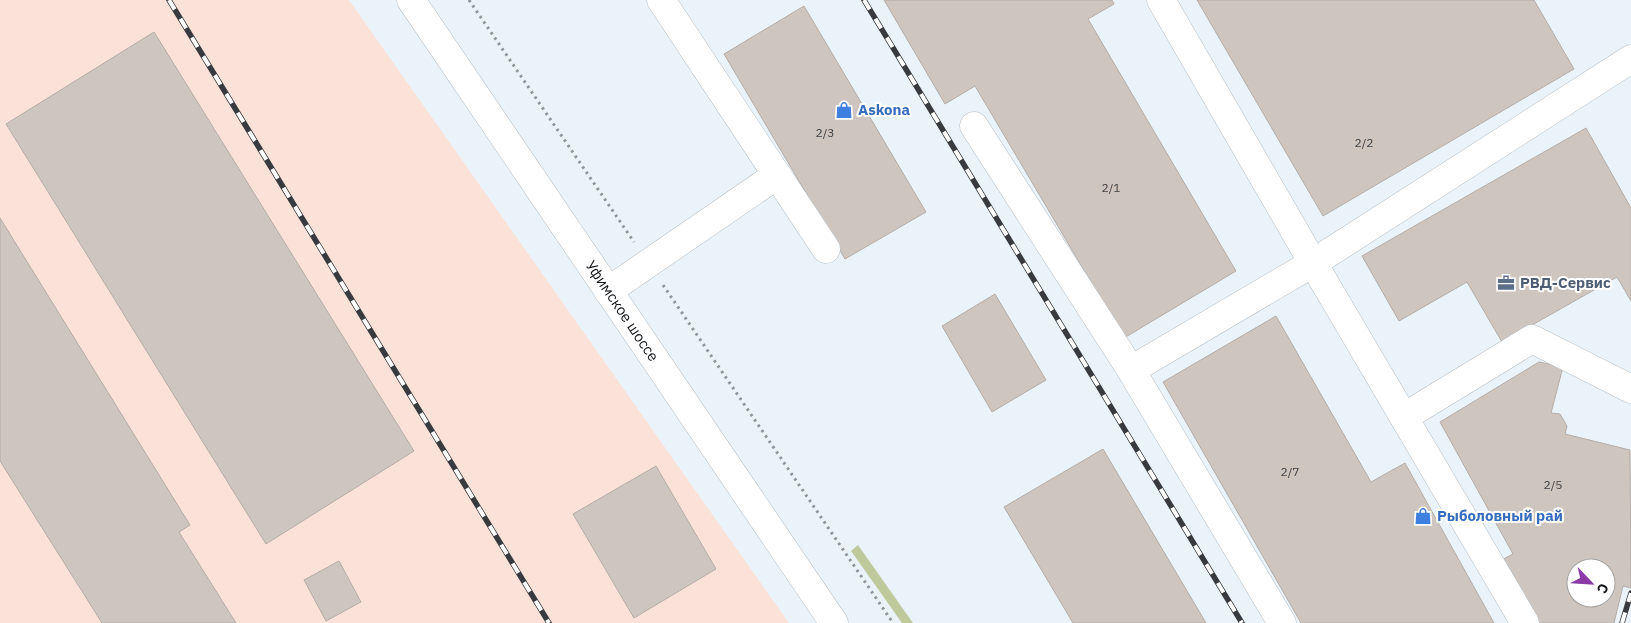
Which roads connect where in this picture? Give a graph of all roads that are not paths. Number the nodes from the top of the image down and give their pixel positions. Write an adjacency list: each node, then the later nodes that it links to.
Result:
1 (411, 0): 9 (main road, Уфимское шоссе)
2 (661, 0): 6 (main road)
3 (1161, 0): 8 (main road)
4 (1631, 59): 8 (main road)
5 (974, 126): 10 (main road)
6 (777, 175): 7 (main road); 9 (main road)
7 (826, 249)
8 (1313, 263): 10 (main road); 12 (main road)
9 (608, 291): 13 (main road, Уфимское шоссе)
10 (1132, 370): 14 (main road)
11 (1631, 389): 12 (main road)
12 (1404, 417): 15 (main road)
13 (834, 623)
14 (1282, 623)
15 (1525, 623)

